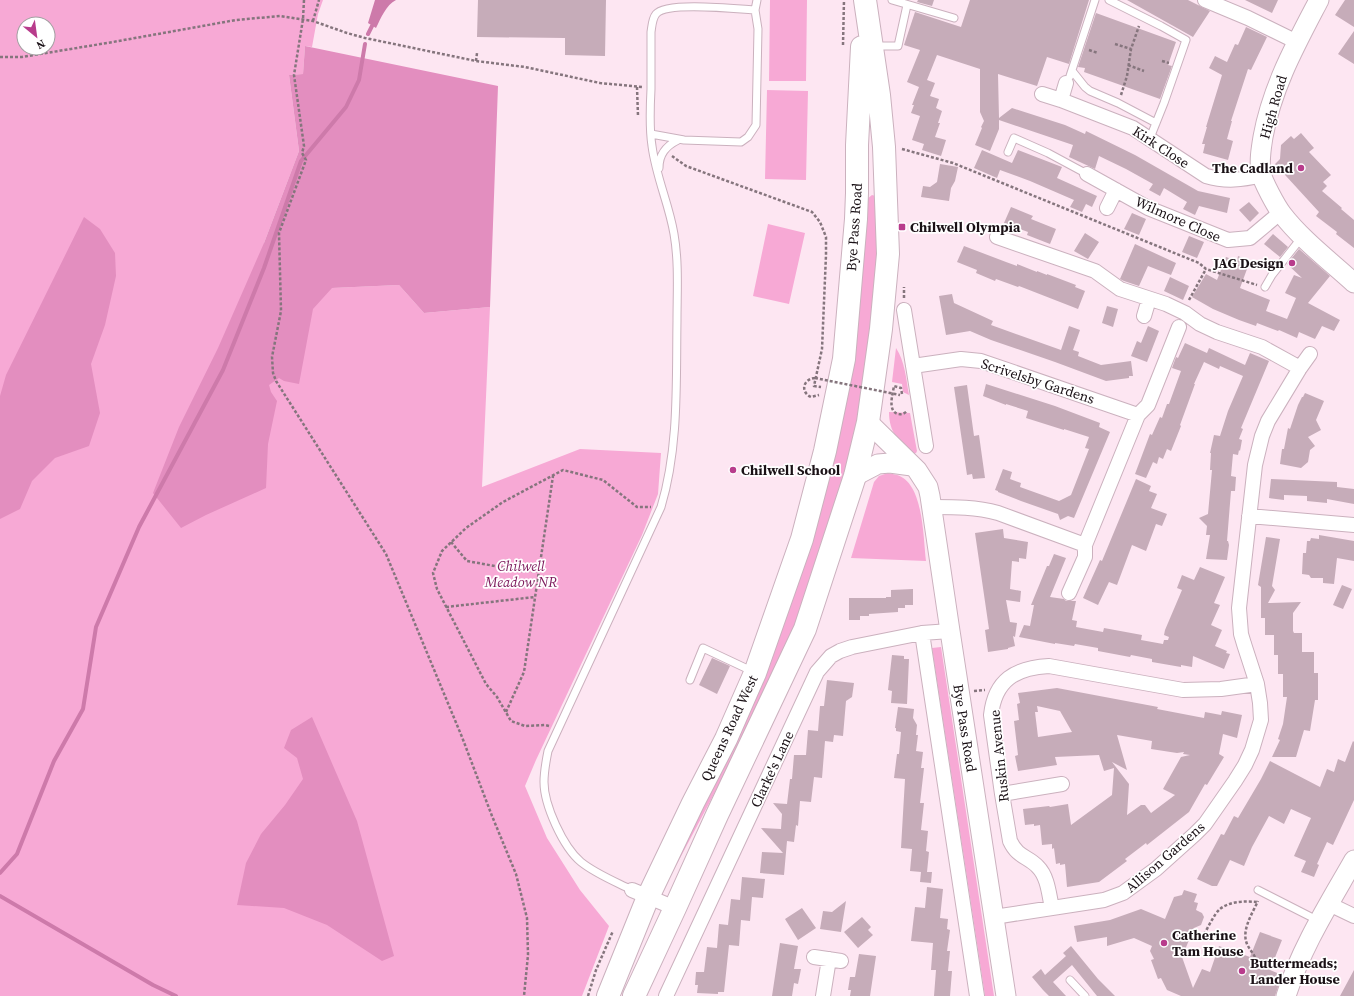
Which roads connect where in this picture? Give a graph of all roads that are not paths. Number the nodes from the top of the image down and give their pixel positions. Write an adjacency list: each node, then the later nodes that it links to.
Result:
1 (757, 0): 9 (lane)
2 (864, 0): 12 (main road, Bye Pass Road); 41 (main road, Bye Pass Road)
3 (892, 0): 8 (lane)
4 (1095, 0): 13 (lane)
5 (1108, 0): 16 (lane)
6 (1205, 0): 11 (street)
7 (1319, 0): 11 (main road, High Road)
8 (908, 4): 10 (lane); 12 (lane)
9 (756, 10): 17 (lane); 19 (lane)
10 (954, 18)
11 (1297, 42): 22 (main road, High Road)
12 (872, 46): 39 (main road, Bye Pass Road)
13 (1070, 77): 15 (street); 16 (lane)
14 (1042, 94): 15 (street, Kirk Close)
15 (1061, 100): 18 (street, Kirk Close)
16 (1156, 123): 18 (lane)
17 (651, 134): 19 (lane); 23 (lane)
18 (1150, 138): 22 (street, Kirk Close)
19 (678, 140): 23 (lane)
20 (1008, 152): 21 (lane, Wilmore Close)
21 (1087, 174): 24 (street, Wilmore Close)
22 (1262, 175): 26 (main road, High Road)
23 (659, 181): 58 (lane)
24 (1116, 190): 25 (street); 26 (street, Wilmore Close)
25 (1107, 208)
26 (1281, 212): 27 (main road, High Road)
27 (1303, 236): 29 (main road, High Road); 30 (lane)
28 (998, 237): 31 (street)
29 (1354, 283)
30 (1265, 287)
31 (1149, 299): 33 (street); 37 (street)
32 (904, 310): 36 (street)
33 (1144, 316)
34 (1179, 327): 38 (street)
35 (1310, 354): 37 (street, Allison Gardens)
36 (913, 366): 38 (street, Scrivelsby Gardens); 40 (street)
37 (1300, 368): 45 (street, Allison Gardens)
38 (1138, 414): 47 (street)
39 (868, 422): 42 (main road, Bye Pass Road); 43 (main road, Bye Pass Road)
40 (926, 446)
41 (825, 451): 51 (main road, Queens Road West)
42 (912, 466): 43 (main road); 44 (main road, Bye Pass Road)
43 (855, 476): 60 (main road, Queens Road West)
44 (933, 507): 47 (street); 49 (main road, Bye Pass Road)
45 (1249, 516): 46 (street); 53 (street, Allison Gardens)
46 (1354, 525)
47 (1085, 545): 48 (street)
48 (1069, 593)
49 (950, 631): 50 (street, Clarke's Lane); 63 (main road, Bye Pass Road)
50 (922, 633): 69 (street, Clarke's Lane); 71 (street, Bye Pass Road)
51 (756, 673): 52 (lane); 58 (main road, Queens Road West)
52 (690, 680)
53 (1257, 684): 55 (street, Ruskin Avenue); 61 (street, Allison Gardens)
54 (1062, 784): 55 (street)
55 (1002, 794): 61 (street, Ruskin Avenue)
56 (1354, 860): 59 (main road)
57 (1260, 891): 64 (lane)
58 (640, 894): 60 (street); 67 (main road, Queens Road West)
59 (1328, 904): 62 (street); 64 (main road)
60 (675, 908): 68 (main road, Queens Road West)
61 (1052, 908): 63 (street, Allison Gardens)
62 (1354, 916)
63 (994, 917): 72 (main road, Bye Pass Road)
64 (1319, 921): 74 (main road)
65 (814, 957): 70 (street)
66 (1070, 980): 73 (lane)
67 (608, 996)
68 (634, 996)
69 (666, 996)
70 (823, 996)
71 (977, 996)
72 (1006, 996)
73 (1085, 996)
74 (1286, 996)

